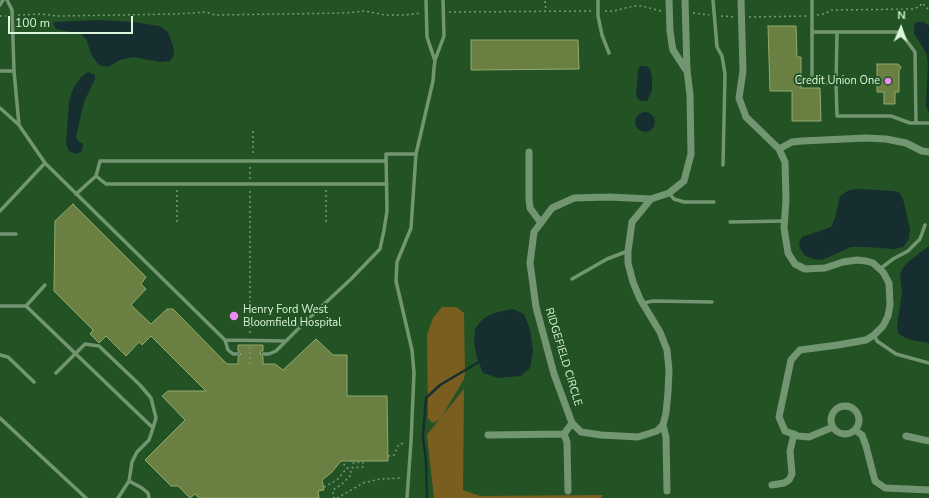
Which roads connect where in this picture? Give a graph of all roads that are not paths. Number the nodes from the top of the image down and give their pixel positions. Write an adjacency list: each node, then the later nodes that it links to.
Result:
1 (3, 0): 11 (lane)
2 (7, 0): 18 (lane)
3 (426, 0): 15 (lane)
4 (443, 0): 15 (lane)
5 (598, 0): 14 (lane)
6 (669, 0): 16 (street, RIDGEFIELD CIRCLE)
7 (685, 0): 16 (street, RIDGEFIELD CIRCLE)
8 (713, 0): 30 (lane)
9 (741, 0): 24 (street)
10 (812, 0): 12 (lane)
11 (0, 5)
12 (812, 32): 13 (lane); 19 (lane)
13 (837, 33): 19 (lane); 21 (lane)
14 (609, 53)
15 (434, 61): 27 (lane)
16 (687, 70): 33 (street, RIDGEFIELD CIRCLE)
17 (0, 71): 18 (lane)
18 (14, 71): 23 (lane)
19 (836, 82): 21 (lane)
20 (0, 108): 23 (lane)
21 (916, 123): 22 (lane)
22 (929, 123)
23 (19, 125): 29 (lane)
24 (779, 149): 26 (street); 38 (street)
25 (529, 152): 40 (street)
26 (929, 152)
27 (416, 154): 28 (lane); 81 (lane)
28 (386, 161): 31 (lane); 32 (lane)
29 (45, 163): 34 (lane); 37 (lane)
30 (723, 165)
31 (96, 176): 32 (lane); 34 (lane)
32 (387, 184): 54 (lane)
33 (669, 193): 35 (street, RIDGEFIELD CIRCLE); 36 (lane)
34 (76, 194): 53 (lane)
35 (651, 199): 40 (street, RIDGEFIELD CIRCLE); 44 (street)
36 (714, 202)
37 (0, 211)
38 (785, 221): 39 (lane); 45 (street)
39 (730, 222)
40 (541, 223): 63 (street, RIDGEFIELD CIRCLE)
41 (925, 225): 45 (lane)
42 (0, 234): 43 (lane)
43 (16, 234)
44 (628, 251): 46 (lane); 49 (street)
45 (880, 269): 52 (street)
46 (572, 279)
47 (45, 285): 51 (lane)
48 (712, 302): 49 (lane)
49 (642, 303): 64 (street)
50 (0, 306): 51 (lane)
51 (26, 306): 55 (lane)
52 (874, 335): 59 (lane); 69 (street)
53 (225, 340): 54 (lane); 56 (lane)
54 (286, 341): 57 (lane)
55 (75, 354): 60 (lane); 66 (lane); 66 (lane)
56 (238, 354)
57 (263, 354)
58 (0, 355): 61 (lane)
59 (929, 363)
60 (56, 373)
61 (34, 382)
62 (0, 418): 78 (lane)
63 (572, 423): 64 (street, RIDGEFIELD CIRCLE); 68 (street)
64 (663, 425): 77 (street)
65 (833, 427): 67 (street); 67 (street); 69 (street)
66 (153, 428): 73 (lane)
67 (855, 430): 75 (street)
68 (564, 434): 70 (street); 76 (street)
69 (794, 434): 74 (street)
70 (488, 435)
71 (906, 436): 72 (street)
72 (929, 441)
73 (129, 481): 79 (lane); 80 (lane)
74 (772, 485)
75 (929, 490)
76 (568, 491)
77 (667, 491)
78 (86, 498)
79 (118, 498)
80 (149, 498)
81 (407, 498)

